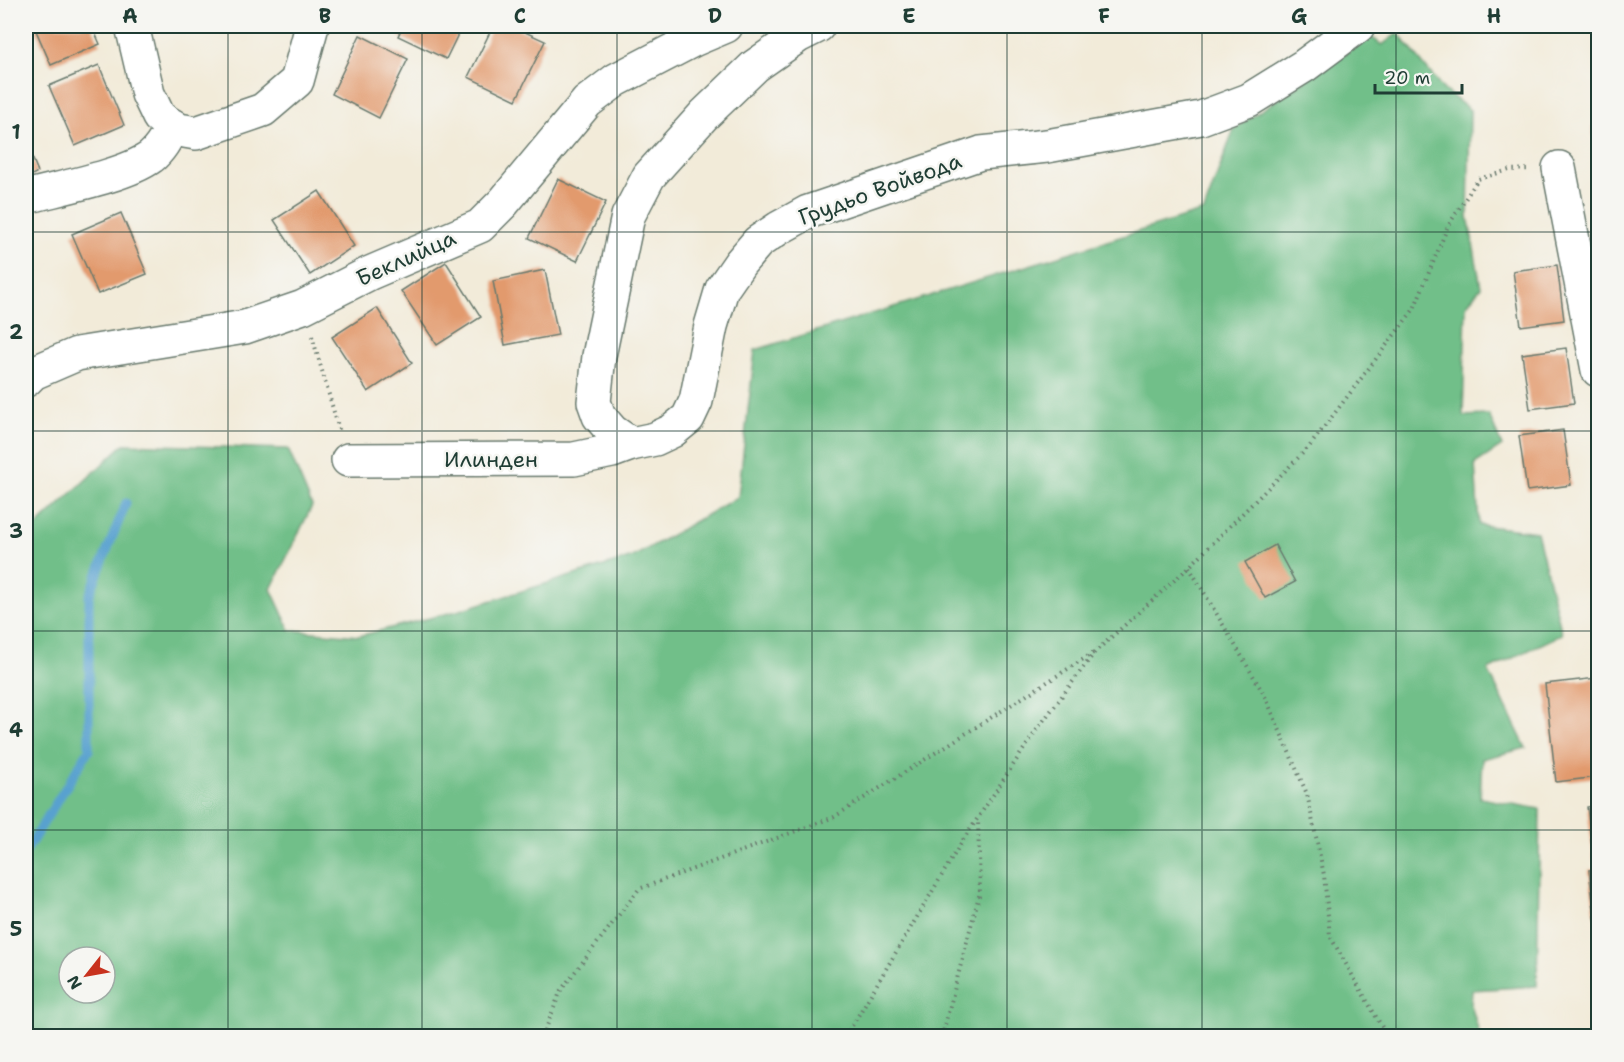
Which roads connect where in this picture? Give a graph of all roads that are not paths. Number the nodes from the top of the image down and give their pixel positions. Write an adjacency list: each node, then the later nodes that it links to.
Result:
1 (132, 26): 7 (street)
2 (312, 26): 7 (street)
3 (726, 26): 6 (street, Беклийца)
4 (818, 26): 12 (street)
5 (1358, 26): 12 (street, Грудьо Войвода)
6 (682, 33): 11 (street, Беклийца)
7 (173, 126): 9 (street)
8 (1559, 168): 10 (street)
9 (26, 197)
10 (1599, 370)
11 (26, 380)
12 (631, 444): 13 (street, Илинден)
13 (348, 460)

